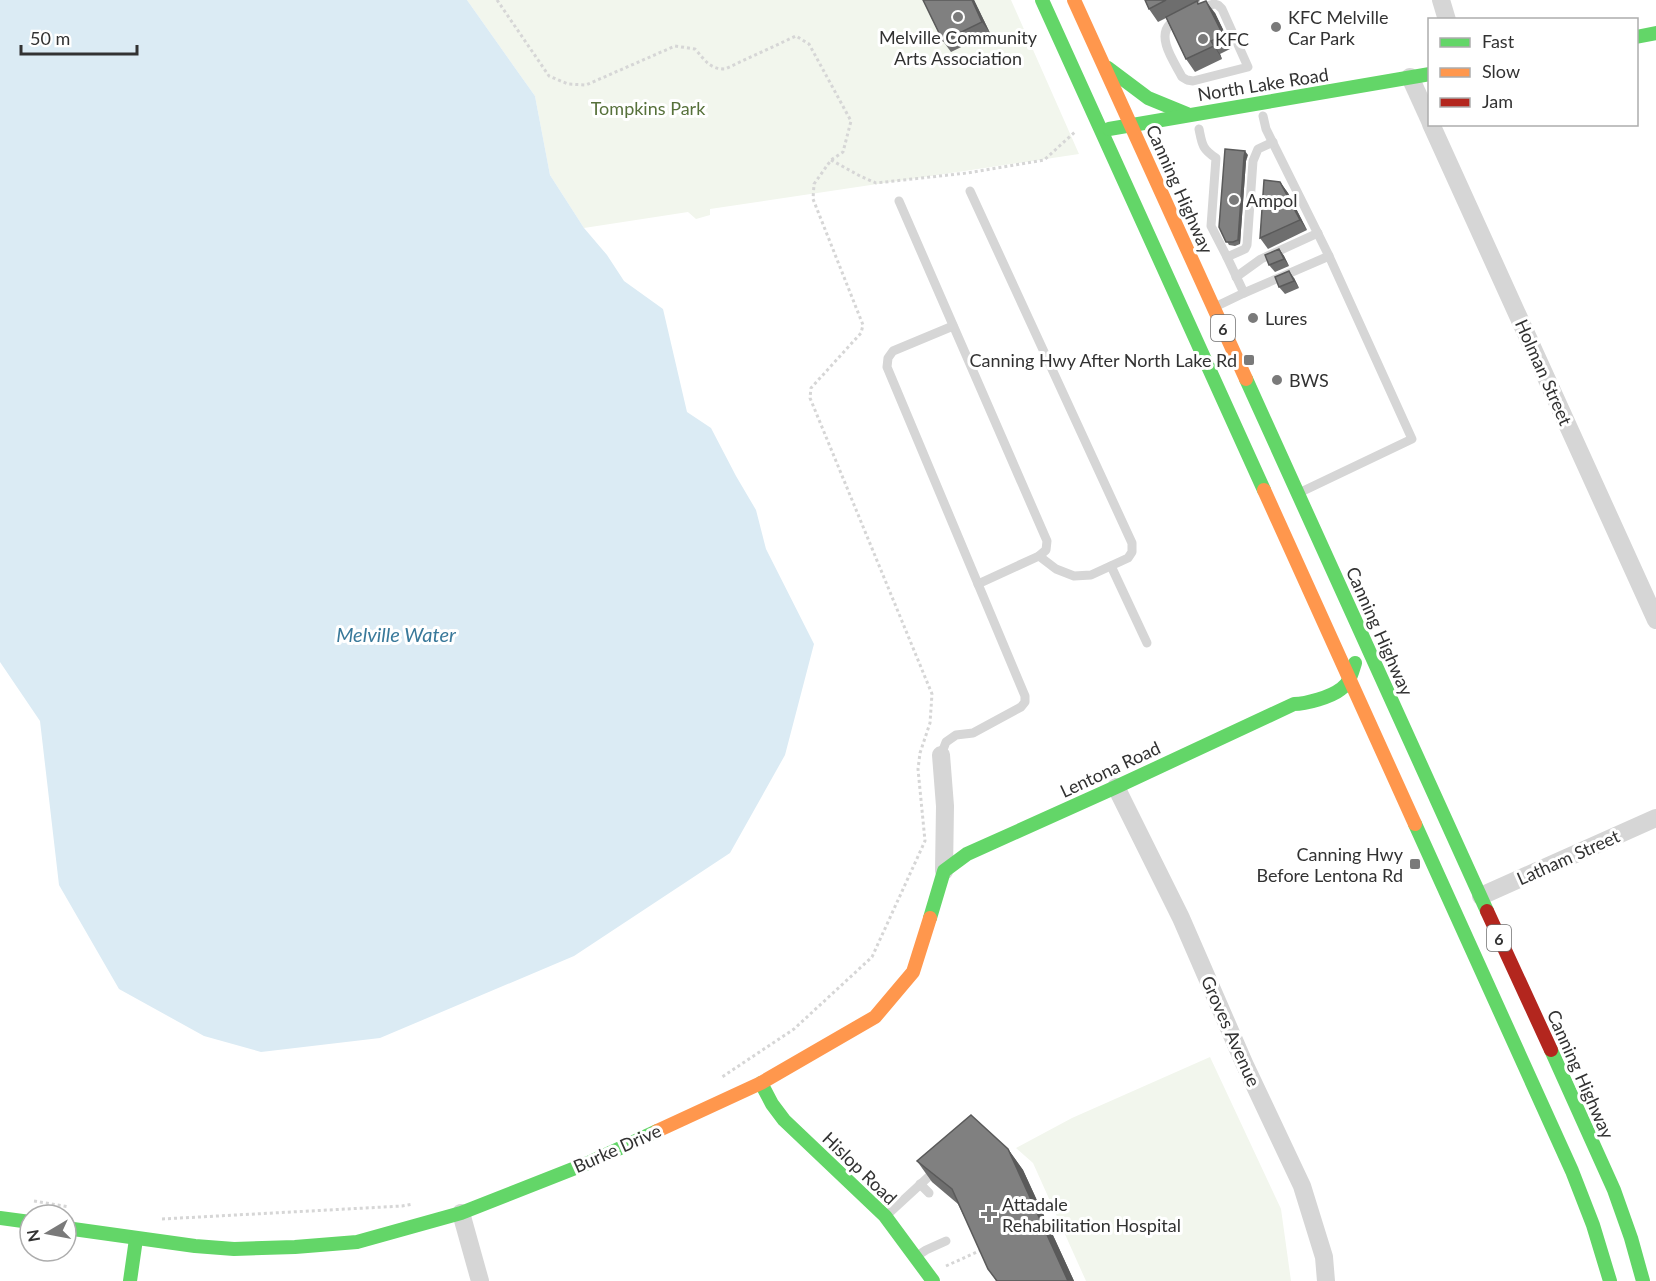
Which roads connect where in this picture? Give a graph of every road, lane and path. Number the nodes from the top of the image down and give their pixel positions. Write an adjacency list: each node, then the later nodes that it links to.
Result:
1 (496, 0): 23 (path)
2 (1042, 0): 20 (main road, Canning Highway / 6)
3 (1074, 0): 10 (main road, Canning Highway / 6)
4 (1441, 0): 5 (street)
5 (1446, 18)
6 (1656, 33): 7 (main road)
7 (1638, 37)
8 (1656, 46): 9 (main road)
9 (1638, 49)
10 (1104, 65): 13 (main road); 16 (main road, Canning Highway / 6)
11 (1248, 67): 11 (lane)
12 (1418, 84): 13 (main road, North Lake Road); 14 (street, Holman Street); 15 (main road, North Lake Road)
13 (1187, 114): 16 (main road, North Lake Road)
14 (1428, 116)
15 (1258, 117): 21 (lane)
16 (1131, 124): 20 (main road, North Lake Road); 22 (main road, Canning Highway / 6)
17 (1431, 126): 38 (street, Holman Street)
18 (1199, 129): 28 (lane)
19 (1078, 130): 23 (path)
20 (1101, 130): 22 (main road, Canning Highway / 6)
21 (1273, 142): 26 (lane); 28 (lane)
22 (1129, 143): 31 (main road, Canning Highway / 6); 40 (main road, Canning Highway / 6)
23 (831, 160): 49 (path)
24 (970, 192): 35 (lane)
25 (899, 201): 32 (lane)
26 (1317, 233): 27 (lane); 29 (lane)
27 (1329, 256): 30 (lane); 33 (lane)
28 (1227, 257): 29 (lane)
29 (1236, 277): 30 (lane)
30 (1244, 293): 31 (lane)
31 (1213, 308): 33 (main road, Canning Highway / 6)
32 (953, 326): 34 (lane); 36 (lane)
33 (1298, 494): 37 (main road, Canning Highway / 6)
34 (1039, 556): 35 (lane); 36 (lane)
35 (1111, 566): 39 (lane)
36 (978, 585): 44 (lane)
37 (1351, 612): 40 (main road); 42 (main road, Canning Highway / 6)
38 (1656, 620)
39 (1147, 643)
40 (1343, 677): 42 (main road); 43 (main road, Lentona Road); 71 (main road, Canning Highway / 6)
41 (1311, 688): 43 (main road, Lentona Road)
42 (1388, 694): 48 (main road, Canning Highway / 6)
43 (1294, 704): 45 (main road, Lentona Road)
44 (941, 755): 47 (street, Burke Drive)
45 (1116, 787): 47 (main road, Lentona Road); 70 (street, Groves Avenue)
46 (1656, 818): 48 (street, Latham Street)
47 (944, 871): 50 (main road, Burke Drive)
48 (1480, 896): 72 (main road, Canning Highway / 6)
49 (718, 1080)
50 (761, 1083): 57 (main road, Burke Drive); 58 (main road, Hislop Road)
51 (943, 1164): 52 (lane)
52 (920, 1184): 53 (lane); 58 (lane)
53 (929, 1193)
54 (24, 1200): 55 (path)
55 (44, 1203)
56 (413, 1204): 61 (path)
57 (461, 1213): 63 (main road, Burke Drive); 69 (street)
58 (885, 1216): 66 (main road, Hislop Road)
59 (0, 1218): 60 (main road)
60 (18, 1220)
61 (154, 1220)
62 (78, 1230): 63 (main road, Burke Drive)
63 (136, 1239): 68 (main road)
64 (946, 1241): 66 (lane)
65 (984, 1249): 67 (path)
66 (916, 1257): 67 (main road, Hislop Road)
67 (931, 1279)
68 (130, 1281)
69 (480, 1281)
70 (1326, 1281)
71 (1610, 1281)
72 (1643, 1281)

